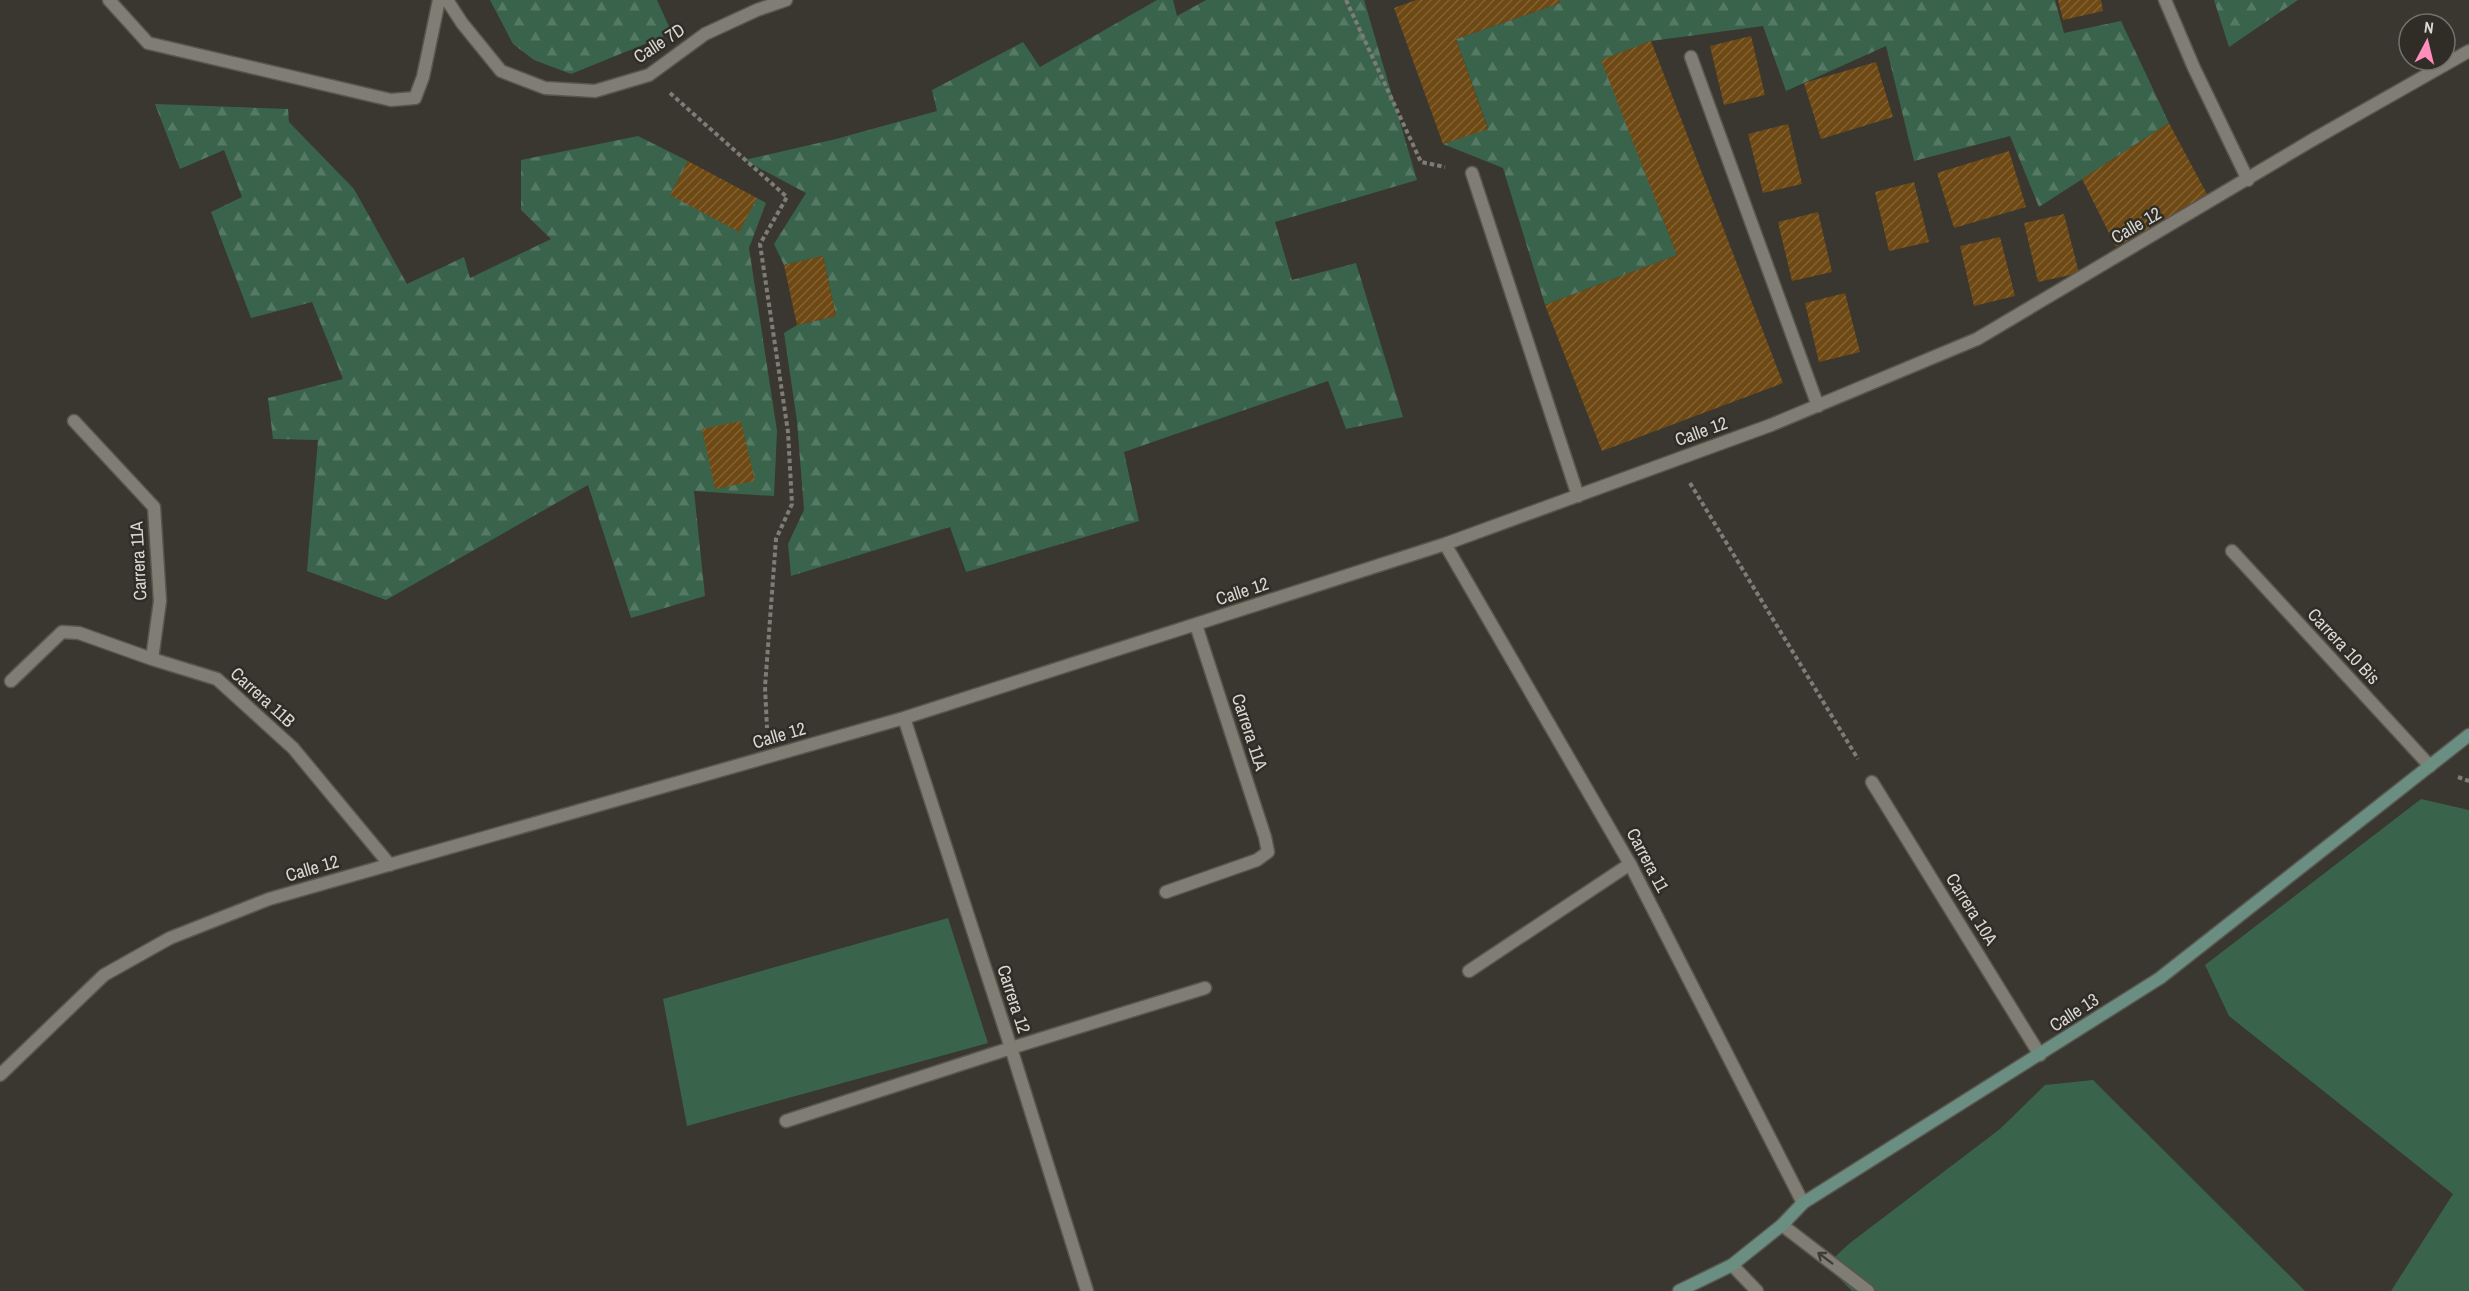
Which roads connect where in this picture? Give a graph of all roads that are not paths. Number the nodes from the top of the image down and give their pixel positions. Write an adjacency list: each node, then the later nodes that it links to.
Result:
1 (109, 0): 2 (street)
2 (439, 0)
3 (447, 0): 4 (street, Calle 7D)
4 (786, 0)
5 (2165, 0): 9 (street)
6 (2469, 51): 9 (street, Calle 12)
7 (1691, 57): 10 (street)
8 (1472, 173): 12 (street)
9 (2248, 180): 10 (street, Calle 12)
10 (1818, 406): 12 (street, Calle 12)
11 (74, 421): 16 (street, Carrera 11A)
12 (1578, 496): 13 (street, Calle 12)
13 (1445, 544): 15 (street, Calle 12); 22 (street, Carrera 11)
14 (2232, 551): 20 (street, Carrera 10 Bis)
15 (1196, 625): 18 (street, Calle 12); 24 (street, Carrera 11A)
16 (152, 659): 17 (street, Carrera 11B); 23 (street, Carrera 11B)
17 (11, 681)
18 (904, 718): 23 (street, Calle 12); 27 (street, Carrera 12)
19 (2469, 735): 20 (main road, Calle 13)
20 (2430, 766): 28 (main road, Calle 13)
21 (1872, 782): 28 (street, Carrera 10A)
22 (1630, 864): 25 (street); 31 (street, Carrera 11)
23 (390, 865): 29 (street, Calle 12)
24 (1166, 892)
25 (1469, 970)
26 (1204, 988): 27 (street)
27 (1011, 1048): 30 (street); 34 (street, Carrera 12)
28 (2040, 1055): 31 (main road, Calle 13)
29 (0, 1075)
30 (786, 1121)
31 (1803, 1203): 32 (main road, Calle 13)
32 (1782, 1225): 33 (main road, Calle 13); 37 (street, one-way to 32)
33 (1732, 1265): 35 (main road, Calle 13); 36 (street)
34 (1087, 1291)
35 (1679, 1291)
36 (1757, 1291)
37 (1868, 1291)

